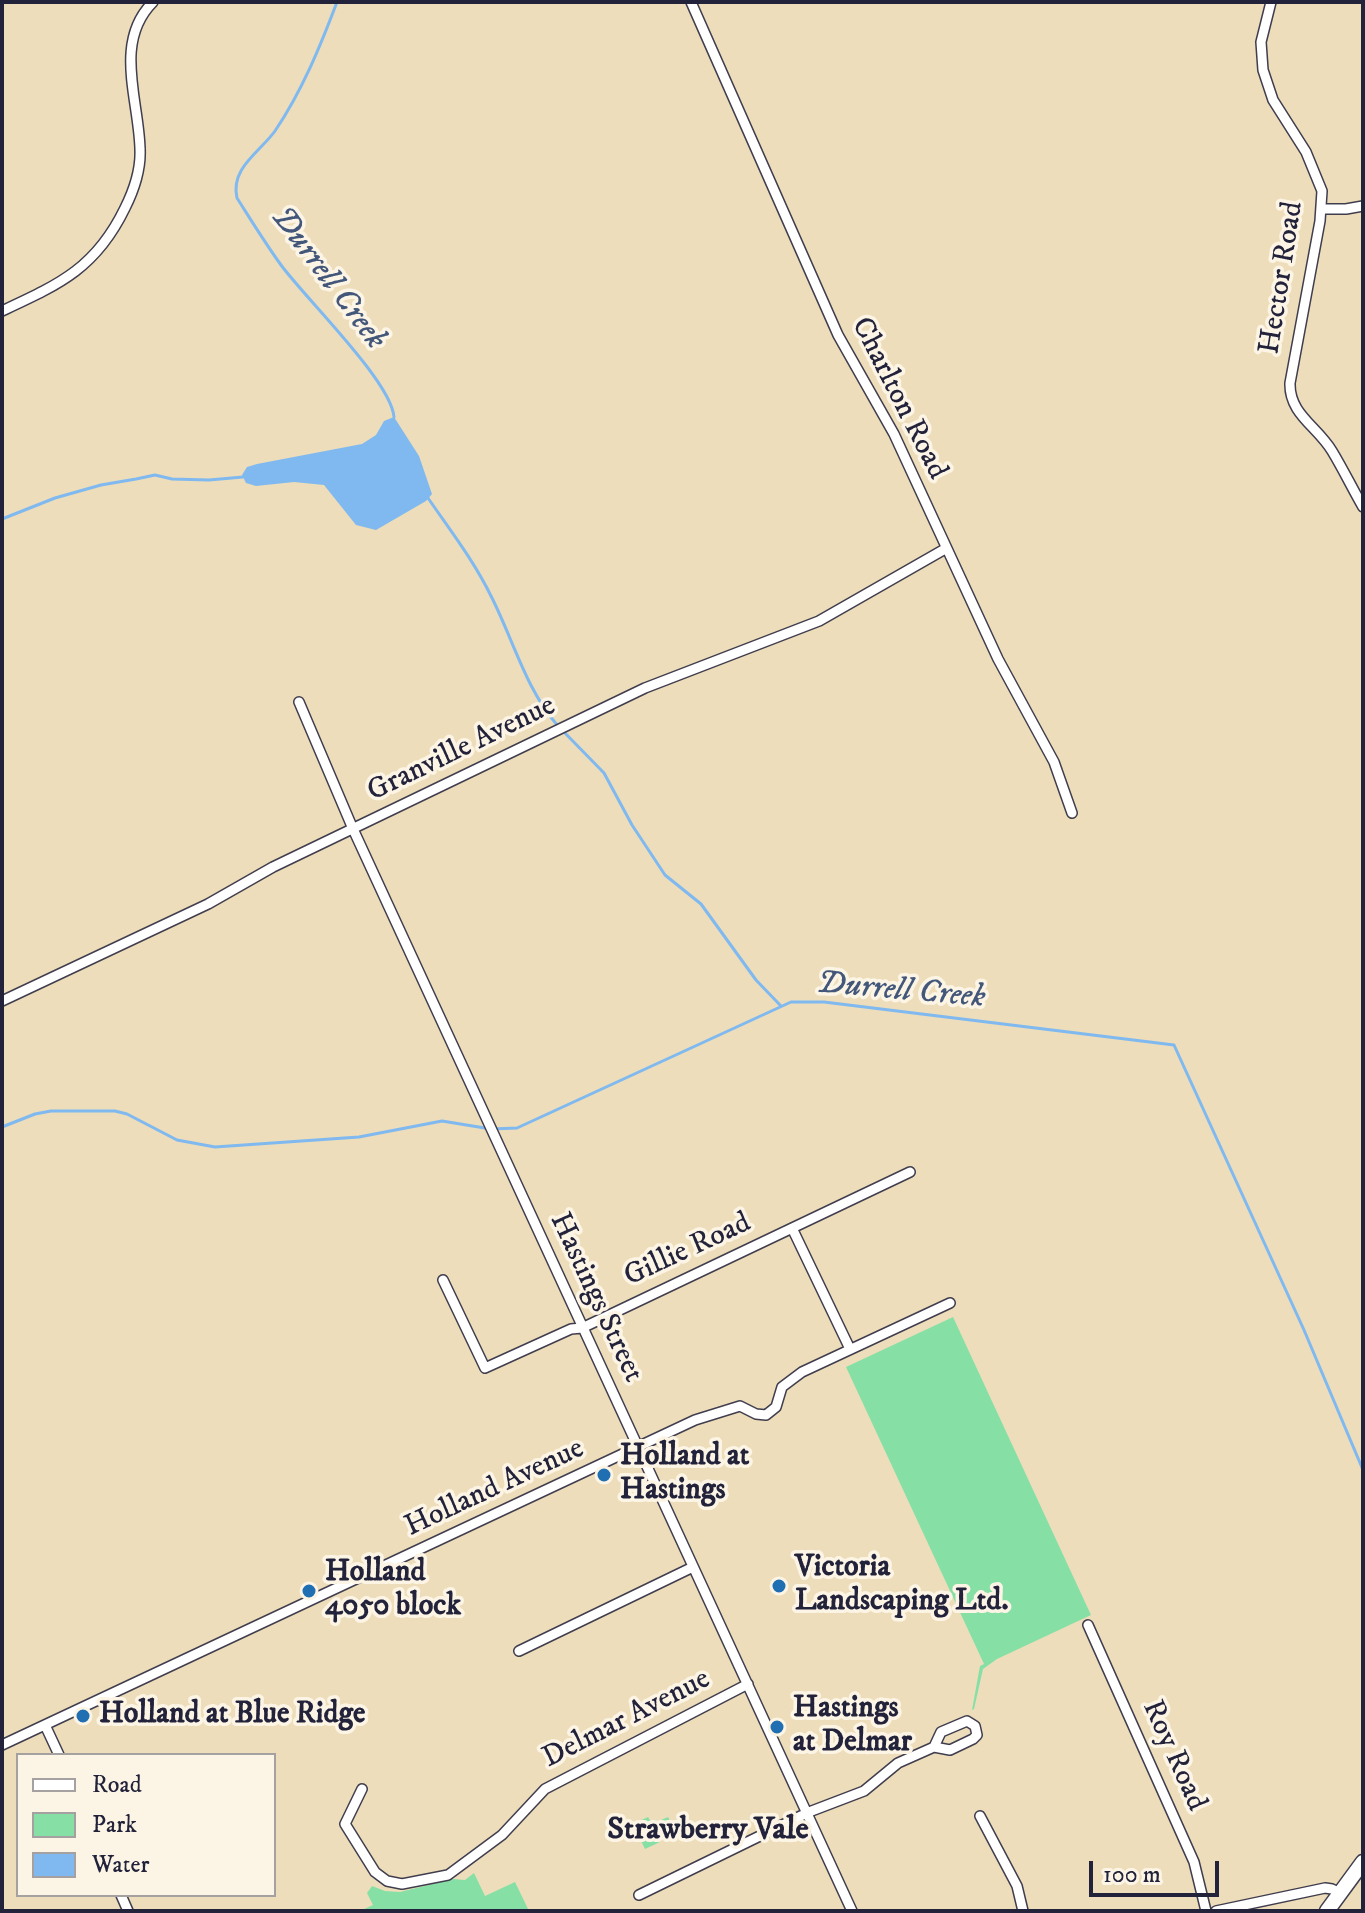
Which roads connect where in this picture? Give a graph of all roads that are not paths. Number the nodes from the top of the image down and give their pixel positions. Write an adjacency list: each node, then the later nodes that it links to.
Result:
1 (153, 2): 6 (street)
2 (691, 2): 8 (street, Charlton Road)
3 (1271, 2): 5 (street, Hector Road)
4 (1363, 206): 5 (street)
5 (1321, 209): 7 (street, Hector Road)
6 (2, 311)
7 (1363, 507)
8 (945, 549): 10 (street, Charlton Road); 11 (street, Granville Avenue)
9 (299, 702): 11 (street, Hastings Street)
10 (1072, 813)
11 (353, 829): 12 (street, Granville Avenue); 17 (street, Hastings Street)
12 (2, 1001)
13 (910, 1172): 14 (street, Gillie Road)
14 (792, 1228): 17 (street, Gillie Road); 18 (street)
15 (443, 1280): 17 (street, Gillie Road)
16 (950, 1303): 18 (street, Holland Avenue)
17 (582, 1328): 19 (street, Hastings Street)
18 (850, 1349): 19 (street, Holland Avenue)
19 (638, 1448): 20 (street, Hastings Street); 24 (street, Holland Avenue)
20 (693, 1567): 22 (street); 23 (street, Hastings Street)
21 (1088, 1625): 36 (street, Roy Road)
22 (519, 1651)
23 (748, 1684): 28 (street, Delmar Avenue); 29 (street, Hastings Street)
24 (45, 1725): 25 (street, Holland Avenue); 27 (street)
25 (2, 1745)
26 (934, 1747): 29 (street)
27 (58, 1753)
28 (362, 1789)
29 (809, 1812): 33 (street); 34 (street, Hastings Street)
30 (980, 1816): 35 (street)
31 (1363, 1862): 32 (main road)
32 (1340, 1893): 37 (street); 38 (main road)
33 (639, 1895)
34 (852, 1911)
35 (1023, 1911)
36 (1206, 1911)
37 (1216, 1911)
38 (1327, 1911)

